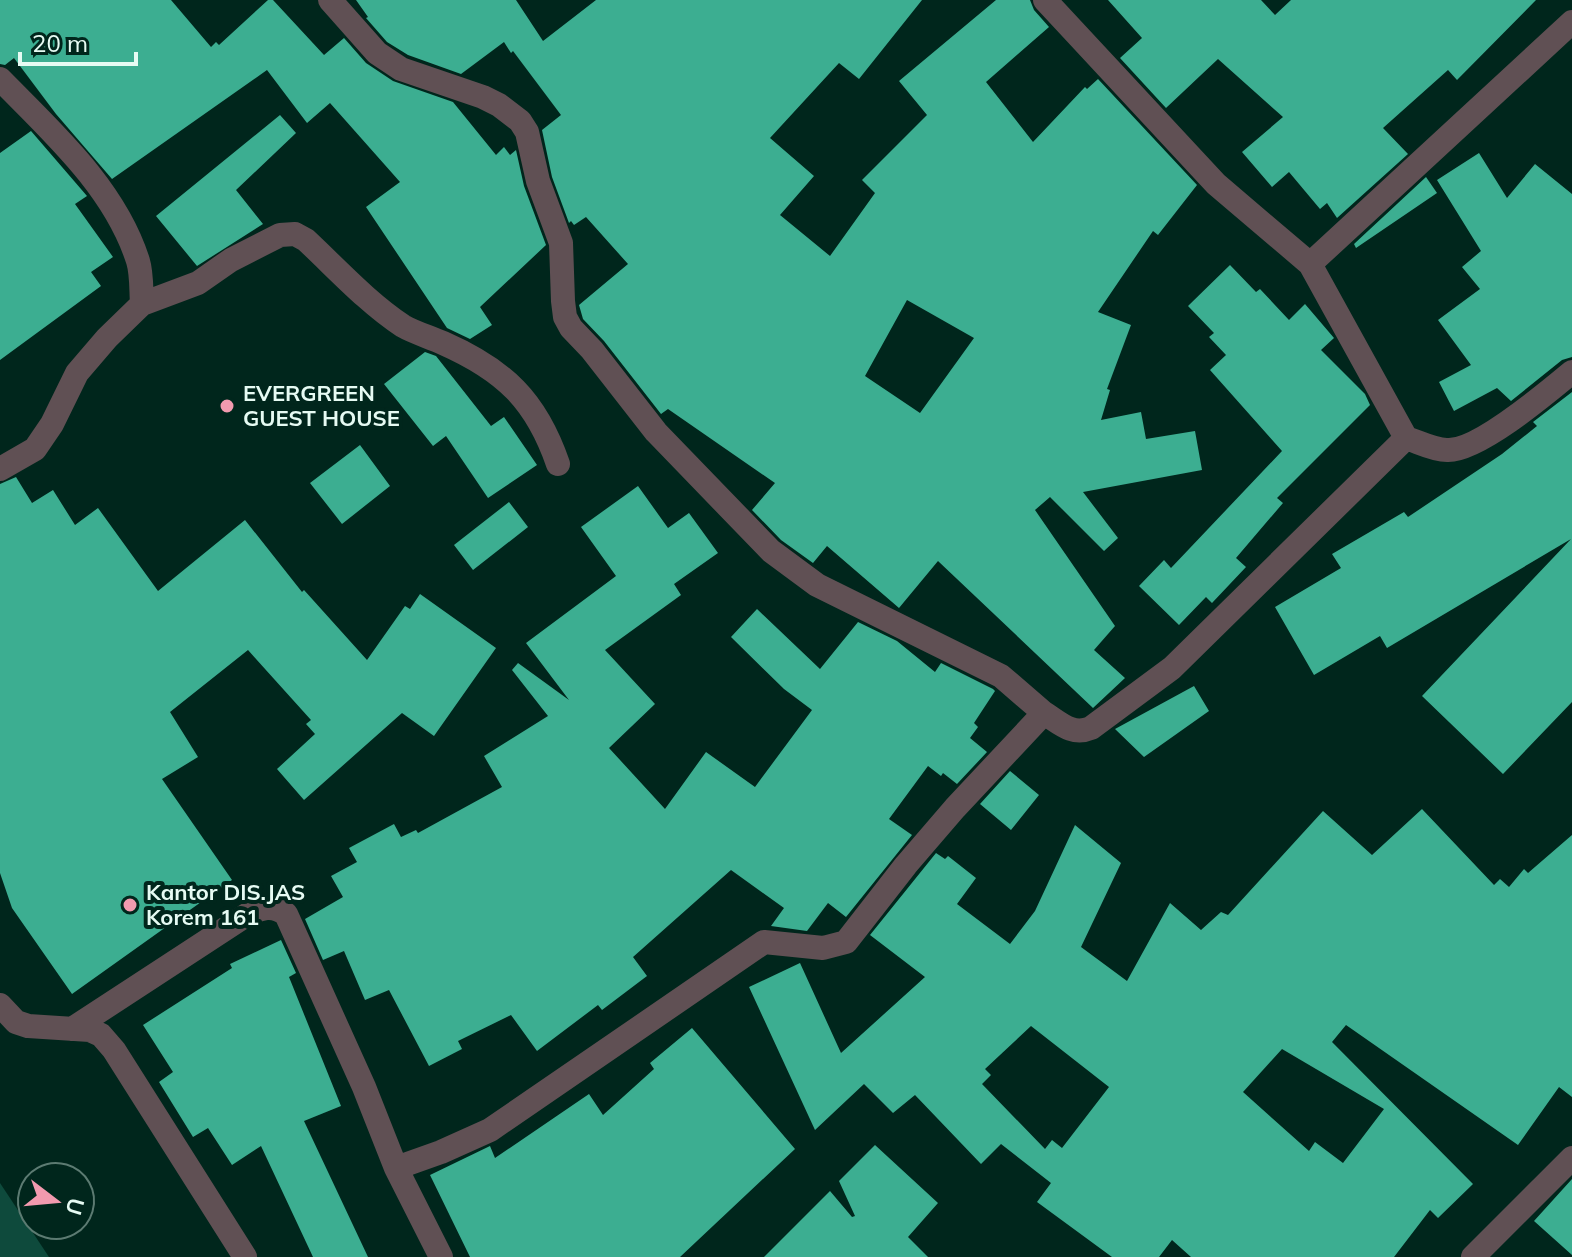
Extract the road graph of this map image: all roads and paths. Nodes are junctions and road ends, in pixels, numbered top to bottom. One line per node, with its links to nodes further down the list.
1 (330, 0): 11 (street)
2 (1045, 0): 5 (street)
3 (1572, 22): 5 (street)
4 (0, 79): 6 (street)
5 (1310, 264): 8 (street)
6 (142, 304): 9 (street); 10 (street)
7 (1572, 372): 8 (street)
8 (1406, 438): 11 (street)
9 (558, 464)
10 (0, 469)
11 (1044, 713): 15 (street)
12 (0, 1005): 13 (street)
13 (72, 1029): 15 (street); 16 (street)
14 (1572, 1158): 18 (street)
15 (396, 1168): 17 (street)
16 (245, 1257)
17 (441, 1257)
18 (1473, 1257)

